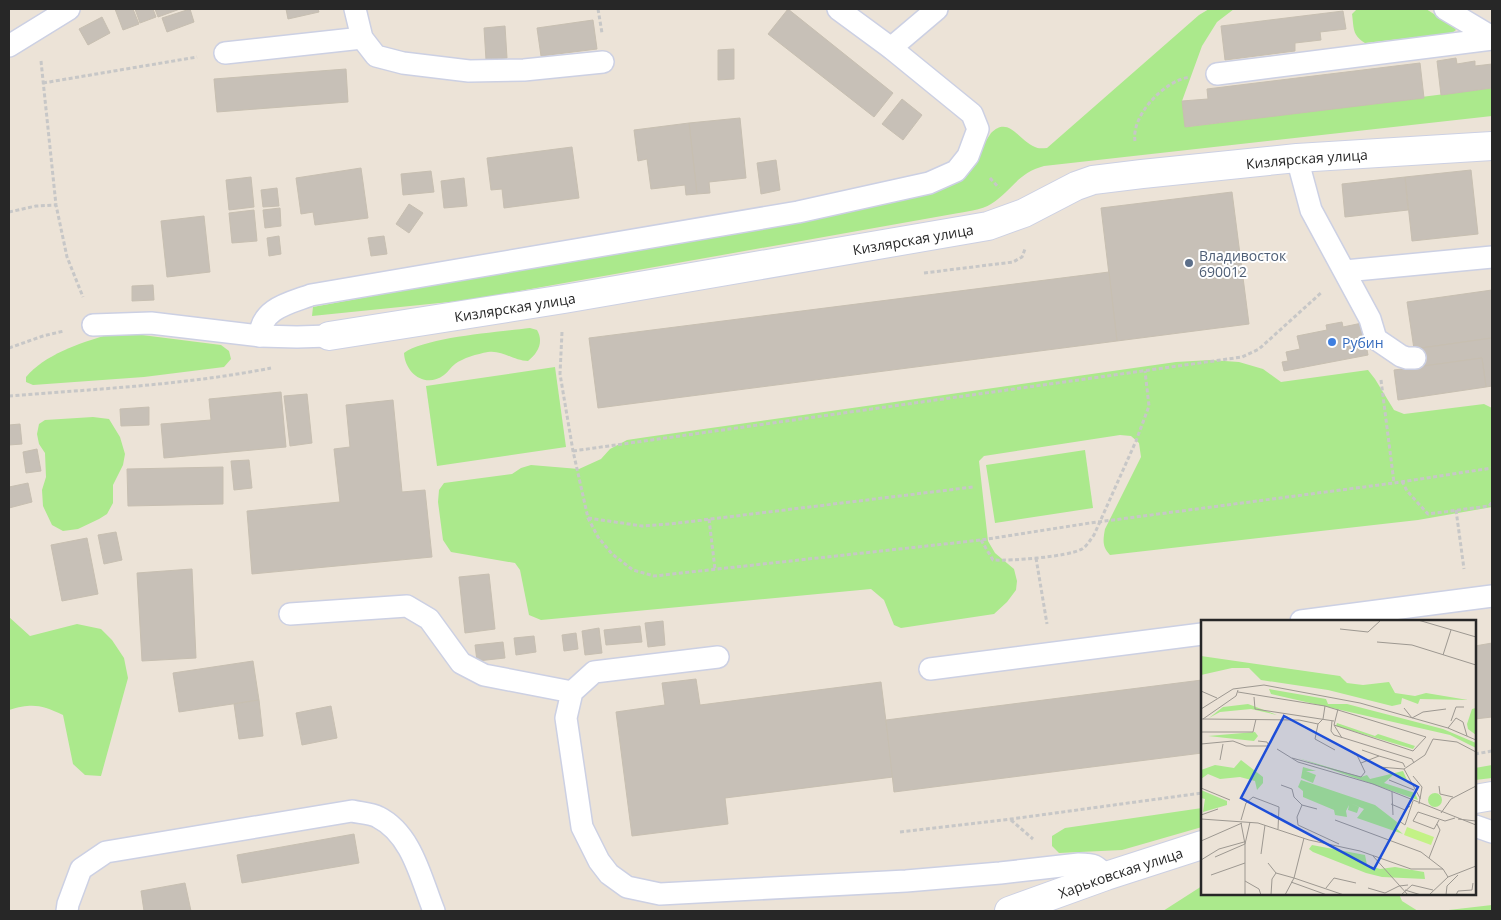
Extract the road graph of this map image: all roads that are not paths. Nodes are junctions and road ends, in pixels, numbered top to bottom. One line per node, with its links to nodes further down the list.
1 (69, 9): 8 (lane)
2 (355, 9): 6 (lane)
3 (838, 9): 9 (lane)
4 (937, 9): 9 (lane)
5 (1444, 9): 7 (lane)
6 (362, 38): 10 (lane); 11 (lane)
7 (1492, 38): 12 (lane)
8 (9, 46)
9 (891, 48): 18 (lane)
10 (225, 52)
11 (603, 62)
12 (1217, 74)
13 (1492, 146): 14 (street, Кизлярская улица)
14 (1297, 158): 16 (lane); 19 (street, Кизлярская улица)
15 (1492, 258): 16 (lane)
16 (1345, 271): 20 (lane)
17 (93, 325): 18 (lane)
18 (260, 336): 19 (lane)
19 (329, 336)
20 (1415, 358)
21 (1492, 596): 23 (lane)
22 (290, 614): 27 (lane)
23 (1309, 620)
24 (1201, 634): 26 (lane)
25 (718, 657): 27 (lane)
26 (930, 669)
27 (572, 692): 33 (lane)
28 (1492, 796): 29 (street)
29 (1476, 799)
30 (1476, 826): 31 (lane)
31 (1492, 832)
32 (1201, 845): 33 (street, Харьковская улица)
33 (1106, 876): 36 (street, Харьковская улица)
34 (67, 911): 35 (lane)
35 (434, 911)
36 (1009, 911)

